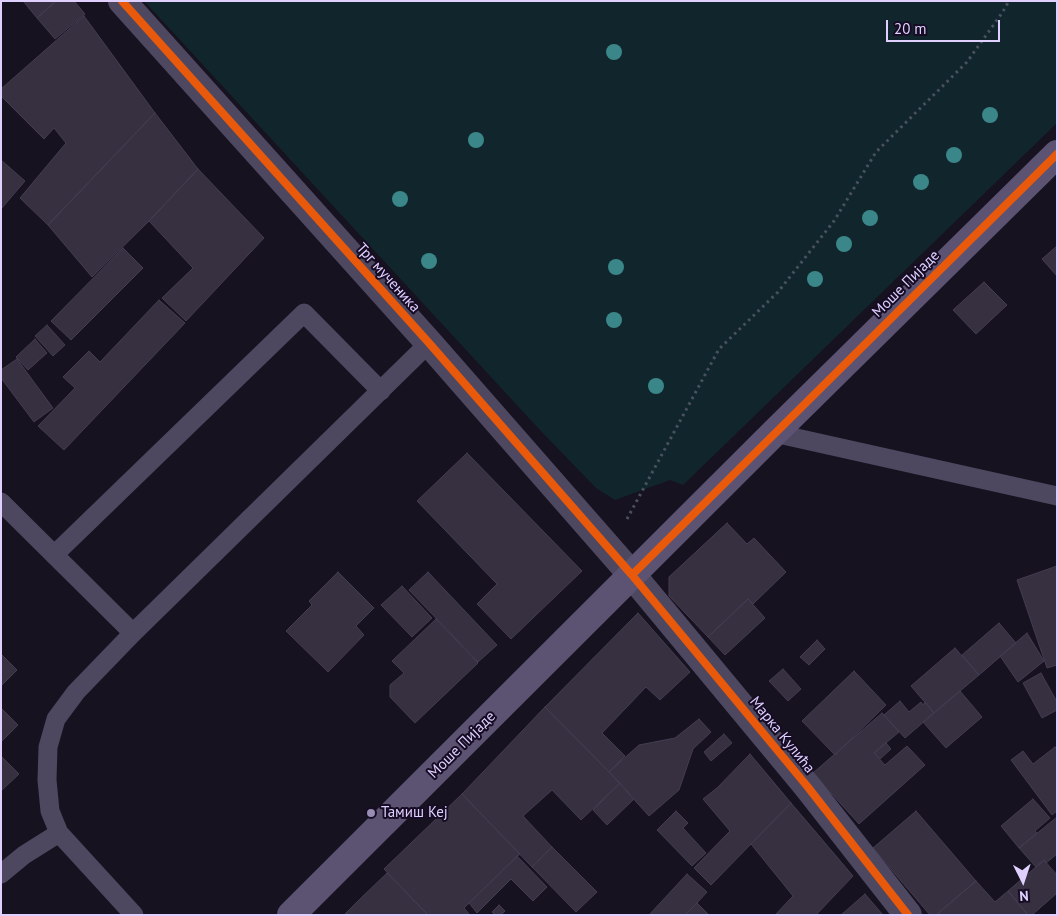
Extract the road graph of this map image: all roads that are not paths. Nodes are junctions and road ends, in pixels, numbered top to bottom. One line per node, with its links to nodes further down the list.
1 (122, 1): 3 (street, Трг мученика)
2 (1057, 154): 5 (main road, Моше Пијаде)
3 (429, 343): 4 (lane); 9 (street, Трг мученика)
4 (381, 391): 8 (lane); 10 (lane)
5 (774, 433): 6 (lane); 9 (main road, Моше Пијаде)
6 (1057, 496)
7 (1, 502): 8 (lane)
8 (54, 555): 10 (lane)
9 (632, 575): 14 (main road, Моше Пијаде); 15 (street, Марка Кулића)
10 (133, 633): 11 (lane)
11 (59, 833): 12 (lane); 13 (lane)
12 (1, 874)
13 (134, 915)
14 (291, 915)
15 (908, 915)

